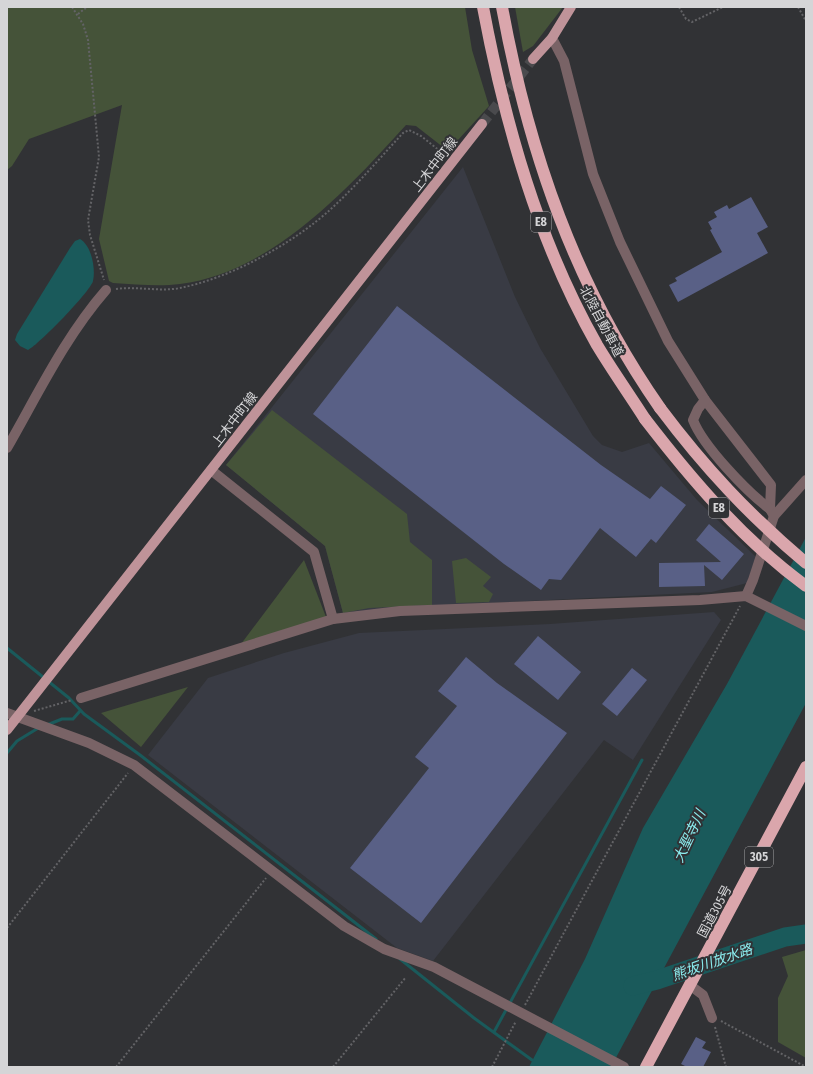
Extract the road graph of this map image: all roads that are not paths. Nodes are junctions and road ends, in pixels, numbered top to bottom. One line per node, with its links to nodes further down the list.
1 (483, 7): 14 (highway, 北陸自動車道 / E8, bridge)
2 (502, 7): 13 (highway, 北陸自動車道 / E8, bridge)
3 (571, 7): 4 (main road)
4 (552, 38): 5 (main road); 8 (street)
5 (534, 59)
6 (482, 124): 10 (main road, 上木中町線)
7 (106, 290): 9 (street)
8 (704, 400): 12 (street); 12 (street)
9 (7, 448)
10 (211, 470): 16 (street); 20 (main road, 上木中町線)
11 (806, 480): 12 (street)
12 (772, 512): 15 (street)
13 (806, 563)
14 (806, 586)
15 (746, 596): 16 (street); 17 (street)
16 (333, 619): 18 (street)
17 (806, 626)
18 (81, 698)
19 (7, 713): 20 (street)
20 (17, 717): 21 (main road, 上木中町線); 25 (street)
21 (7, 730)
22 (806, 767): 23 (highway, 国道305号 / 305)
23 (693, 982): 24 (street); 26 (highway, 国道305号 / 305)
24 (712, 1018)
25 (624, 1067)
26 (646, 1067)

